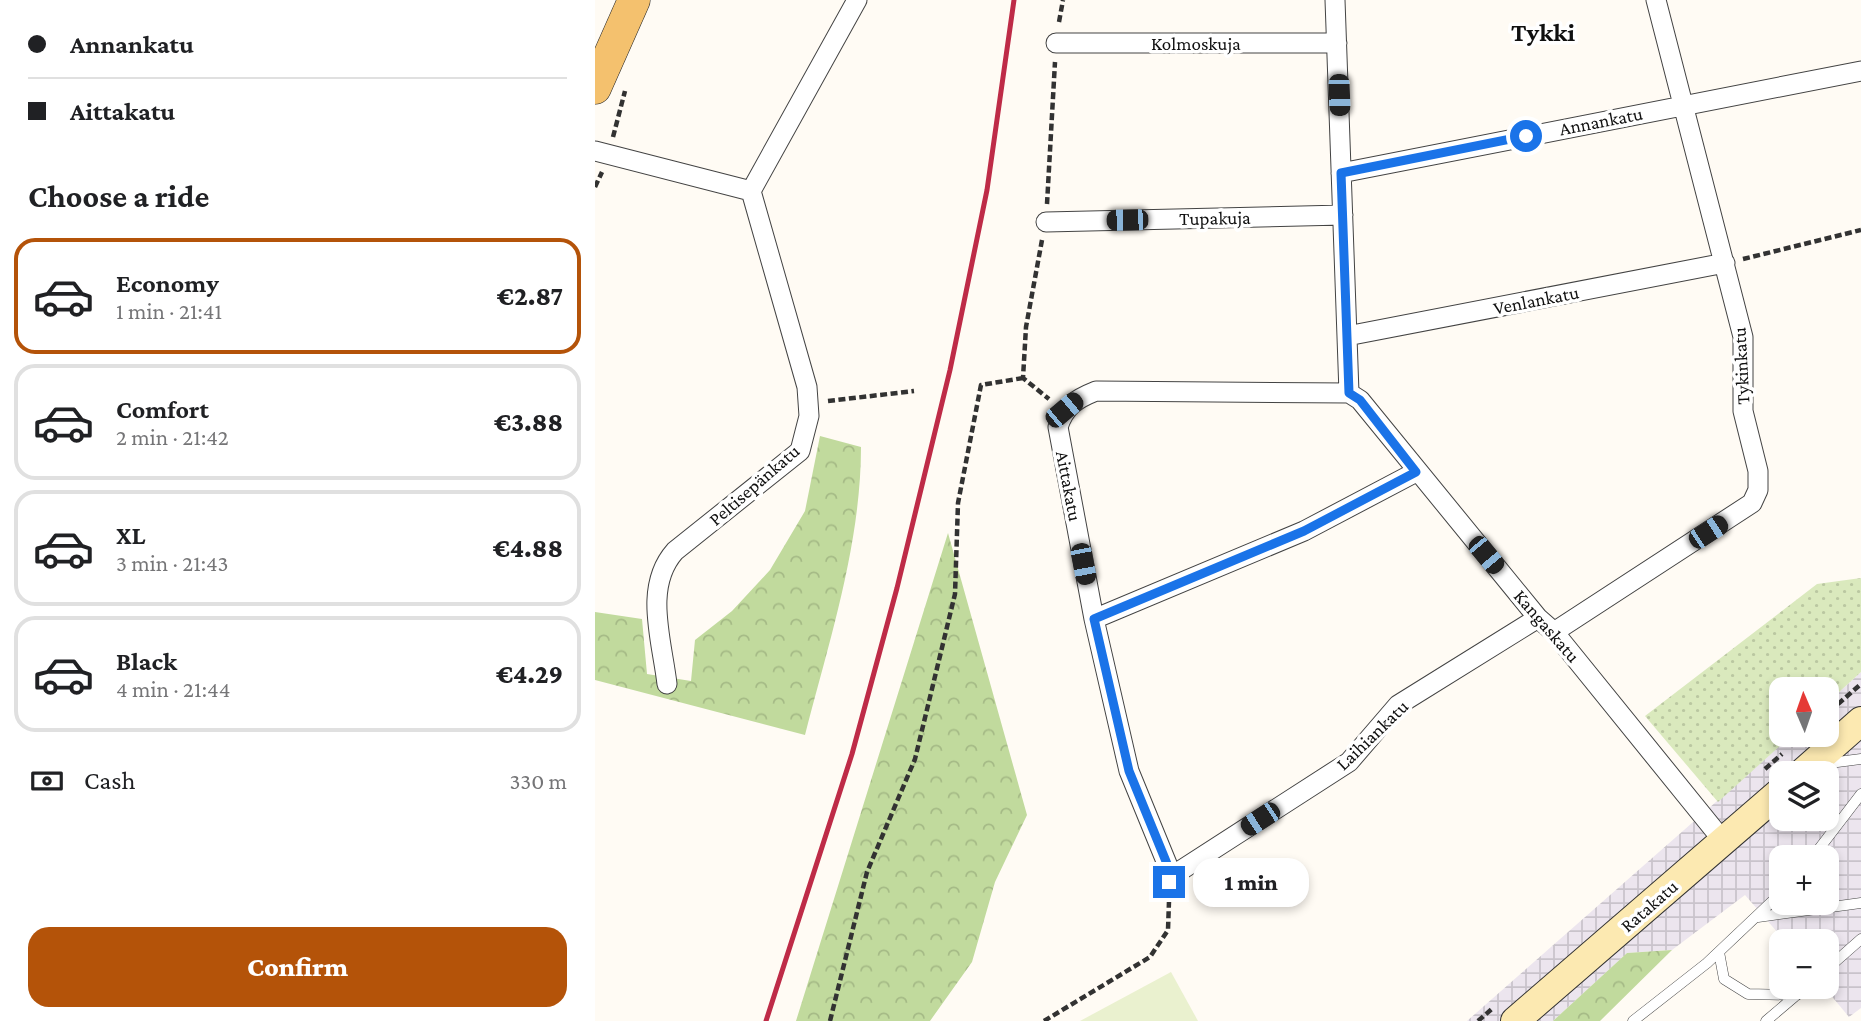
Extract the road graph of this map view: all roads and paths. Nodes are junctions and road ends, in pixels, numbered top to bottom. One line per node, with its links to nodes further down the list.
1 (634, 0): 10 (main road)
2 (857, 0): 15 (street)
3 (1063, 0): 6 (path)
4 (1335, 0): 7 (street)
5 (1656, 0): 11 (street, Tykinkatu)
6 (1056, 43): 7 (street, Kolmoskuja); 17 (path)
7 (1337, 43): 13 (street)
8 (1861, 71): 11 (street, Annankatu)
9 (629, 79): 12 (path)
10 (595, 88)
11 (1684, 104): 13 (street, Annankatu); 19 (street, Tykinkatu)
12 (602, 153): 14 (path); 15 (street)
13 (1341, 173): 16 (street)
14 (595, 187)
15 (751, 191): 28 (street, Peltisepänkatu)
16 (1343, 215): 17 (street, Tupakuja); 20 (street)
17 (1046, 222): 21 (path)
18 (1861, 230): 19 (path)
19 (1725, 263): 20 (street, Venlankatu); 27 (street, Tykinkatu)
20 (1347, 336): 22 (street)
21 (1023, 378): 23 (path); 48 (path)
22 (1349, 393): 23 (street); 24 (street, Kangaskatu)
23 (1064, 410): 26 (street, Aittakatu)
24 (1416, 472): 25 (street, Kangaskatu); 26 (street)
25 (1538, 618): 27 (street, Kangaskatu); 39 (street, Laihiankatu)
26 (1094, 619): 39 (street, Aittakatu)
27 (1554, 632): 37 (street, Kangaskatu)
28 (667, 684)
29 (1861, 684): 30 (path)
30 (1839, 703)
31 (1861, 721): 33 (main road)
32 (1861, 759): 34 (lane)
33 (1815, 761)
34 (1839, 763)
35 (1861, 794): 38 (lane)
36 (1769, 802): 37 (main road, Ratakatu)
37 (1724, 842): 50 (main road, Ratakatu)
38 (1822, 845)
39 (1171, 879): 49 (path)
40 (1861, 903): 42 (lane)
41 (1769, 905): 42 (lane)
42 (1756, 918): 44 (lane)
43 (1861, 939): 45 (lane)
44 (1719, 952): 46 (lane); 51 (lane)
45 (1839, 958)
46 (1769, 994)
47 (1792, 999): 52 (lane)
48 (830, 1021)
49 (1044, 1021)
50 (1515, 1021)
51 (1633, 1021)
52 (1766, 1021)

